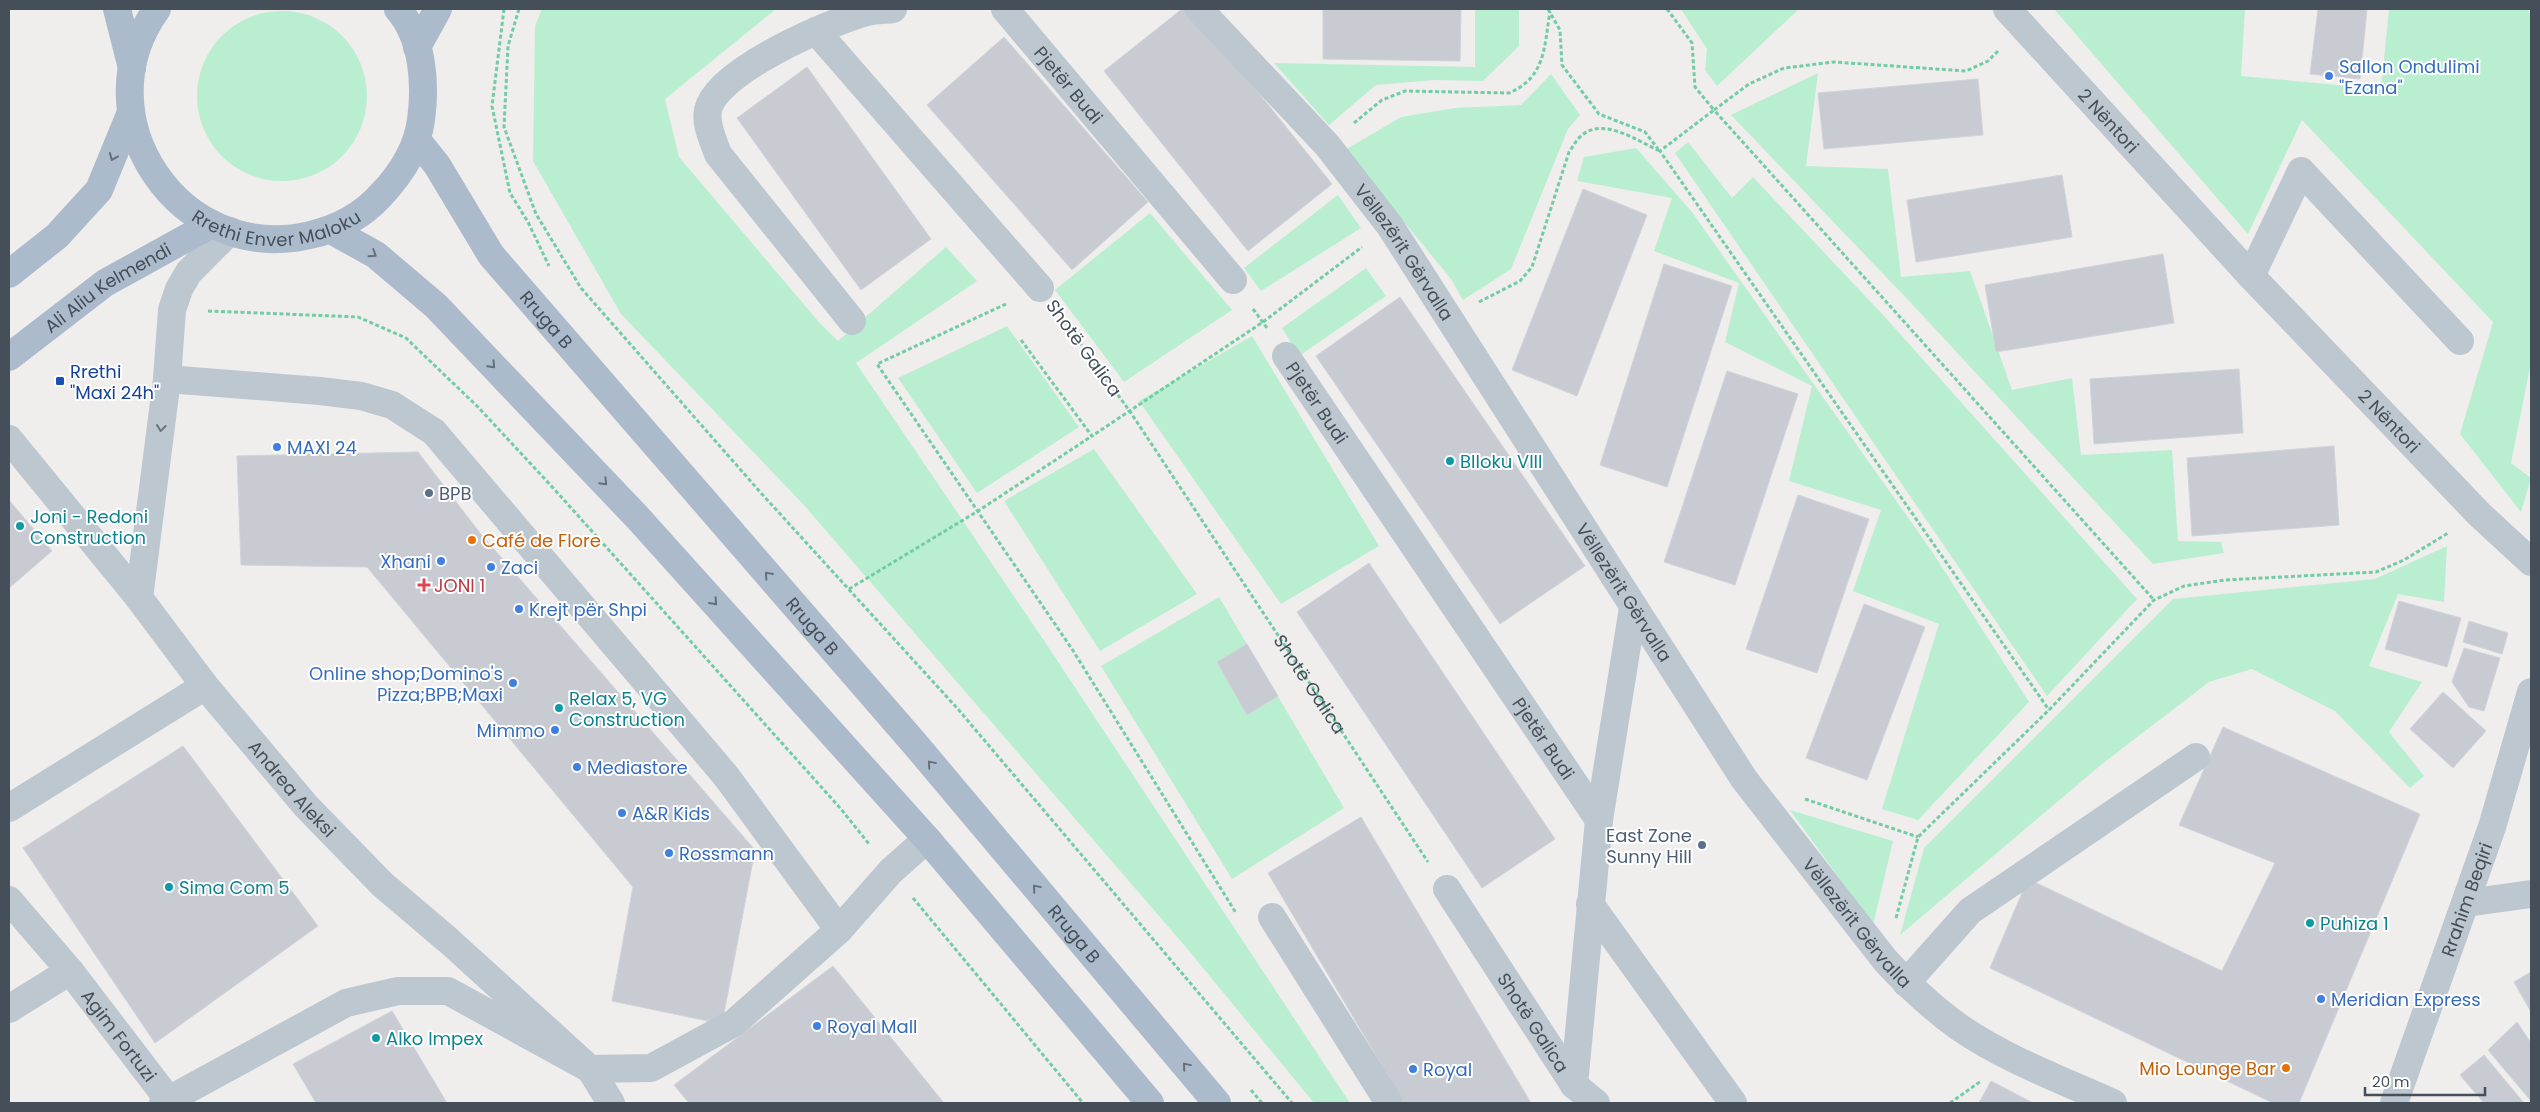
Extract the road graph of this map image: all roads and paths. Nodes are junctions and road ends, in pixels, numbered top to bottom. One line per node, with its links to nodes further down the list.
1 (117, 9): 14 (main road)
2 (158, 9): 14 (main road, Rrethi Enver Maloku)
3 (398, 9): 12 (main road, Rrethi Enver Maloku)
4 (504, 9): 23 (path, Rruga B)
5 (519, 9): 43 (path)
6 (893, 9): 13 (street)
7 (1005, 9): 26 (street, Pjetër Budi)
8 (1199, 9): 18 (street, Vëllezërit Gërvalla)
9 (1667, 9): 15 (path)
10 (1549, 10): 18 (path); 19 (path)
11 (2014, 17): 15 (path); 25 (street, 2 Nëntori)
12 (430, 23): 17 (main road, Rrethi Enver Maloku)
13 (816, 31): 27 (street); 30 (street)
14 (132, 68): 16 (main road, Rrethi Enver Maloku)
15 (1714, 110): 19 (path); 45 (path)
16 (131, 112): 21 (main road, Rrethi Enver Maloku); 24 (main road, one-way to 24)
17 (417, 140): 22 (main road, Rrethi Enver Maloku); 75 (main road, Rruga B, one-way to 17)
18 (1327, 145): 20 (street, Vëllezërit Gërvalla)
19 (1660, 151): 29 (path); 49 (path)
20 (1390, 226): 29 (street, Vëllezërit Gërvalla); 31 (path)
21 (221, 228): 22 (main road, Rrethi Enver Maloku); 28 (street); 35 (main road, Ali Aliu Kelmendi)
22 (331, 230): 55 (main road, one-way to 55)
23 (552, 273)
24 (9, 274)
25 (2251, 276): 33 (street); 41 (street, 2 Nëntori)
26 (1233, 280): 31 (path, Pjetër Budi)
27 (1040, 288): 37 (path, Shotë Galica); 40 (path)
28 (172, 310): 36 (street); 56 (path)
29 (1447, 317): 46 (street, Vëllezërit Gërvalla)
30 (852, 321)
31 (1263, 322): 34 (path, Pjetër Budi); 37 (path)
32 (1021, 340): 38 (path)
33 (2460, 341)
34 (1286, 356): 53 (street, Pjetër Budi)
35 (9, 357)
36 (167, 379): 44 (street, one-way to 44); 64 (street)
37 (1129, 410): 38 (path); 57 (path, Shotë Galica)
38 (1092, 436): 40 (path)
39 (9, 439): 44 (street, Andrea Aleksi)
40 (978, 511): 43 (path); 63 (path)
41 (2479, 514): 42 (street, 2 Nëntori); 45 (path)
42 (2531, 562)
43 (849, 589): 76 (path)
44 (139, 598): 47 (street, Andrea Aleksi)
45 (2154, 600): 49 (path)
46 (1633, 608): 53 (street, Shotë Galica); 65 (street, Vëllezërit Gërvalla)
47 (205, 686): 52 (street); 69 (street, Andrea Aleksi)
48 (2531, 692): 60 (street, Rrahim Beqiri)
49 (2048, 710): 54 (path)
50 (2196, 757): 67 (street)
51 (1799, 797): 54 (path)
52 (9, 808)
53 (1599, 820): 61 (street, Shotë Galica)
54 (1918, 837): 65 (path)
55 (927, 839): 56 (street); 74 (main road)
56 (891, 872): 64 (street); 73 (path)
57 (1447, 889): 70 (street, Shotë Galica)
58 (2531, 894): 60 (street)
59 (9, 900): 66 (street, Agim Fortuzi)
60 (2466, 903): 81 (street, Rrahim Beqiri)
61 (1590, 904): 70 (street, Shotë Galica); 79 (street)
62 (1272, 917): 77 (street)
63 (1239, 918)
64 (839, 930): 69 (street)
65 (1885, 960): 67 (street, Vëllezërit Gërvalla)
66 (70, 971): 68 (street, Agim Fortuzi); 71 (street, Agim Fortuzi)
67 (1906, 983): 80 (street, Vëllezërit Gërvalla)
68 (9, 1008)
69 (590, 1069): 71 (street); 72 (street, Andrea Aleksi)
70 (1572, 1094): 78 (street)
71 (168, 1102)
72 (611, 1103)
73 (1083, 1103)
74 (1150, 1103)
75 (1217, 1103)
76 (1292, 1103)
77 (1389, 1103)
78 (1596, 1103)
79 (1733, 1103)
80 (2113, 1103)
81 (2394, 1103)

